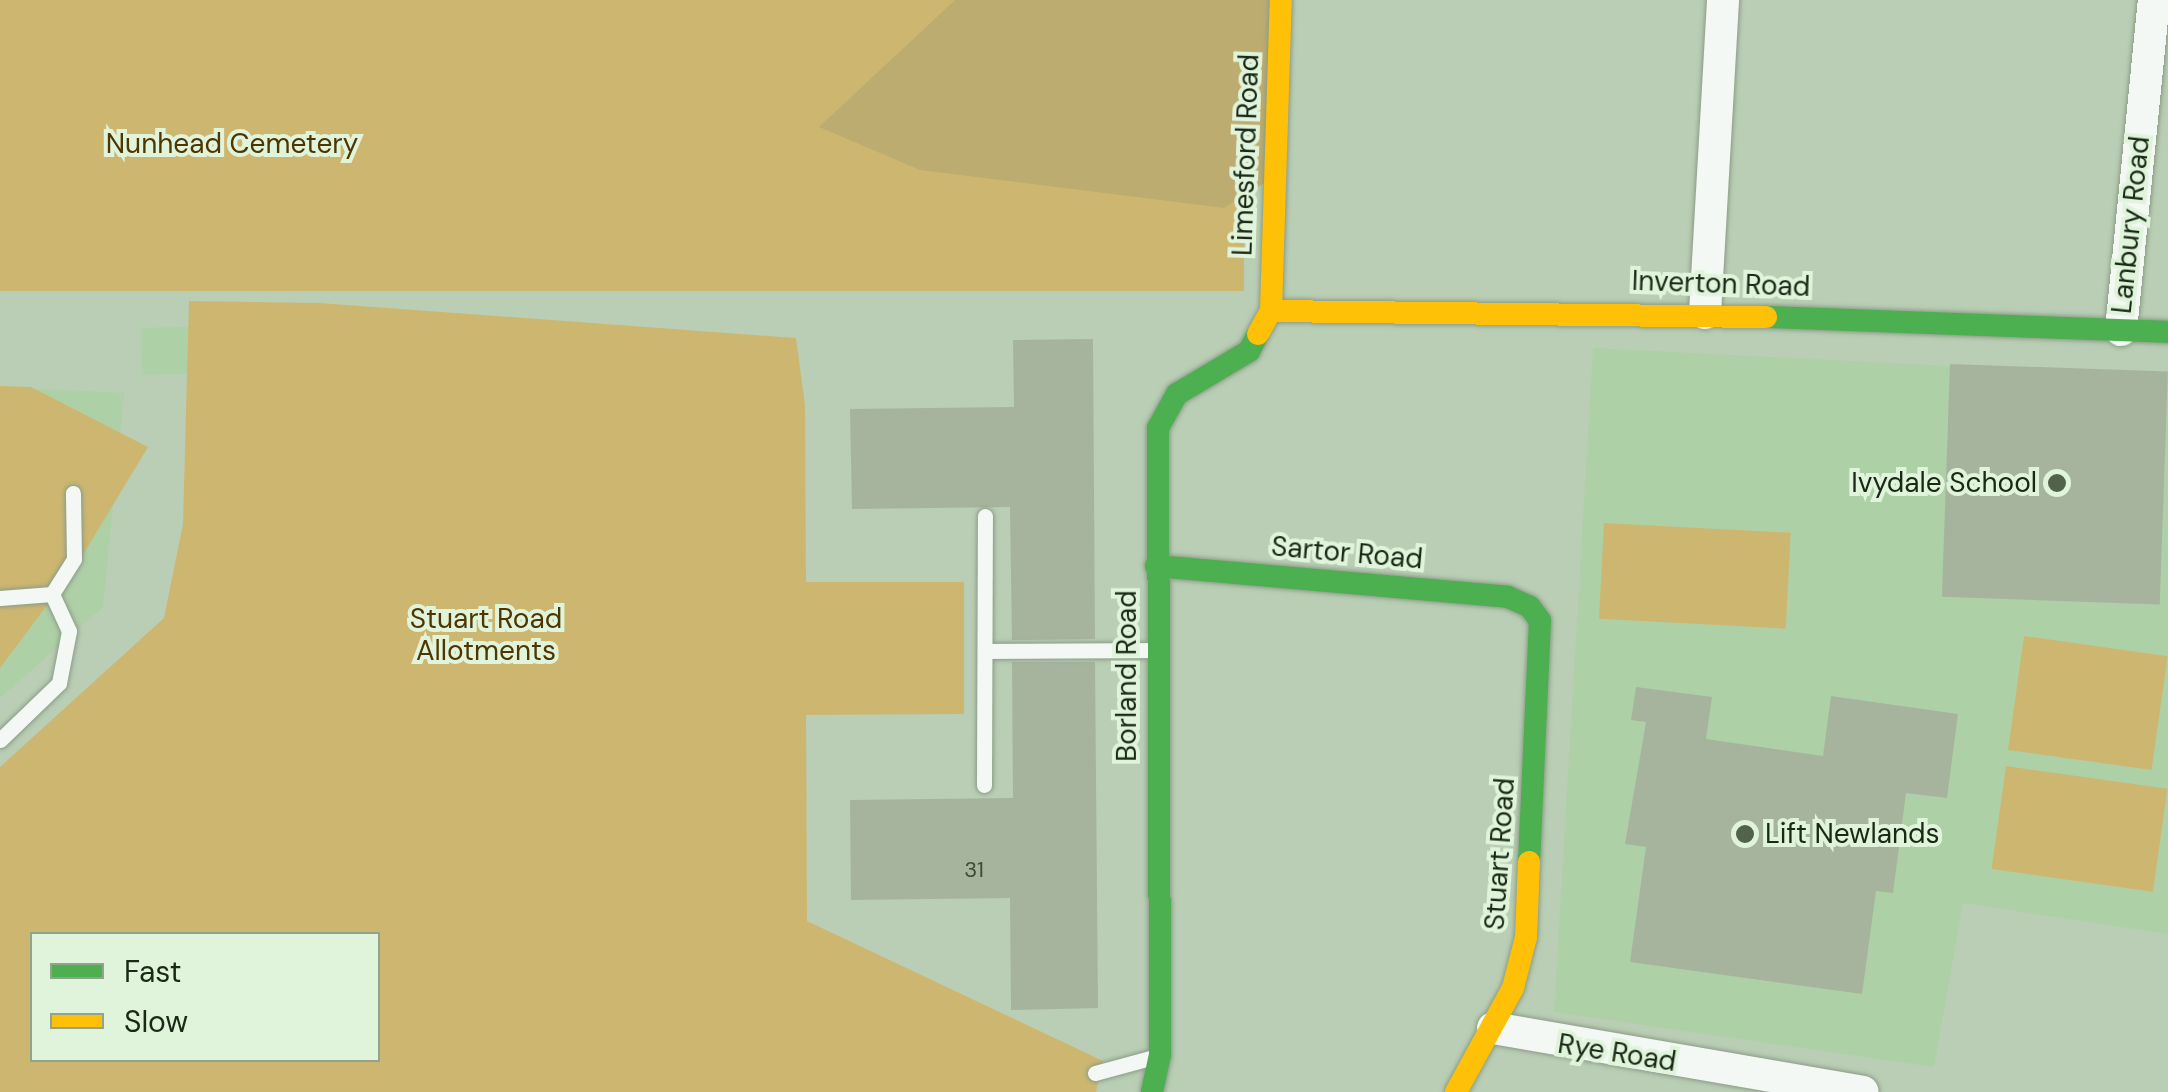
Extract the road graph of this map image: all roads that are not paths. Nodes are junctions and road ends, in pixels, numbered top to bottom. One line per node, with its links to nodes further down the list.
1 (1281, 0): 4 (street, Limesford Road)
2 (1723, 0): 5 (street)
3 (2154, 0): 6 (street, Lanbury Road)
4 (1271, 311): 5 (street, Inverton Road); 10 (street, Borland Road)
5 (1704, 313): 6 (street, Inverton Road)
6 (2121, 330): 7 (street, Inverton Road)
7 (2168, 332)
8 (73, 492): 11 (lane)
9 (985, 516): 14 (lane)
10 (1156, 566): 13 (street, Sartor Road); 15 (street, Borland Road)
11 (52, 594): 12 (lane); 16 (lane)
12 (0, 598)
13 (1530, 607): 18 (street, Stuart Road)
14 (985, 650): 15 (lane); 17 (lane)
15 (1156, 650): 19 (street, Borland Road)
16 (0, 740)
17 (984, 785)
18 (1492, 1028): 22 (street, Stuart Road); 23 (street, Rye Road)
19 (1160, 1056): 20 (lane); 21 (street, Borland Road)
20 (1095, 1073)
21 (1152, 1092)
22 (1456, 1092)
23 (1862, 1092)

